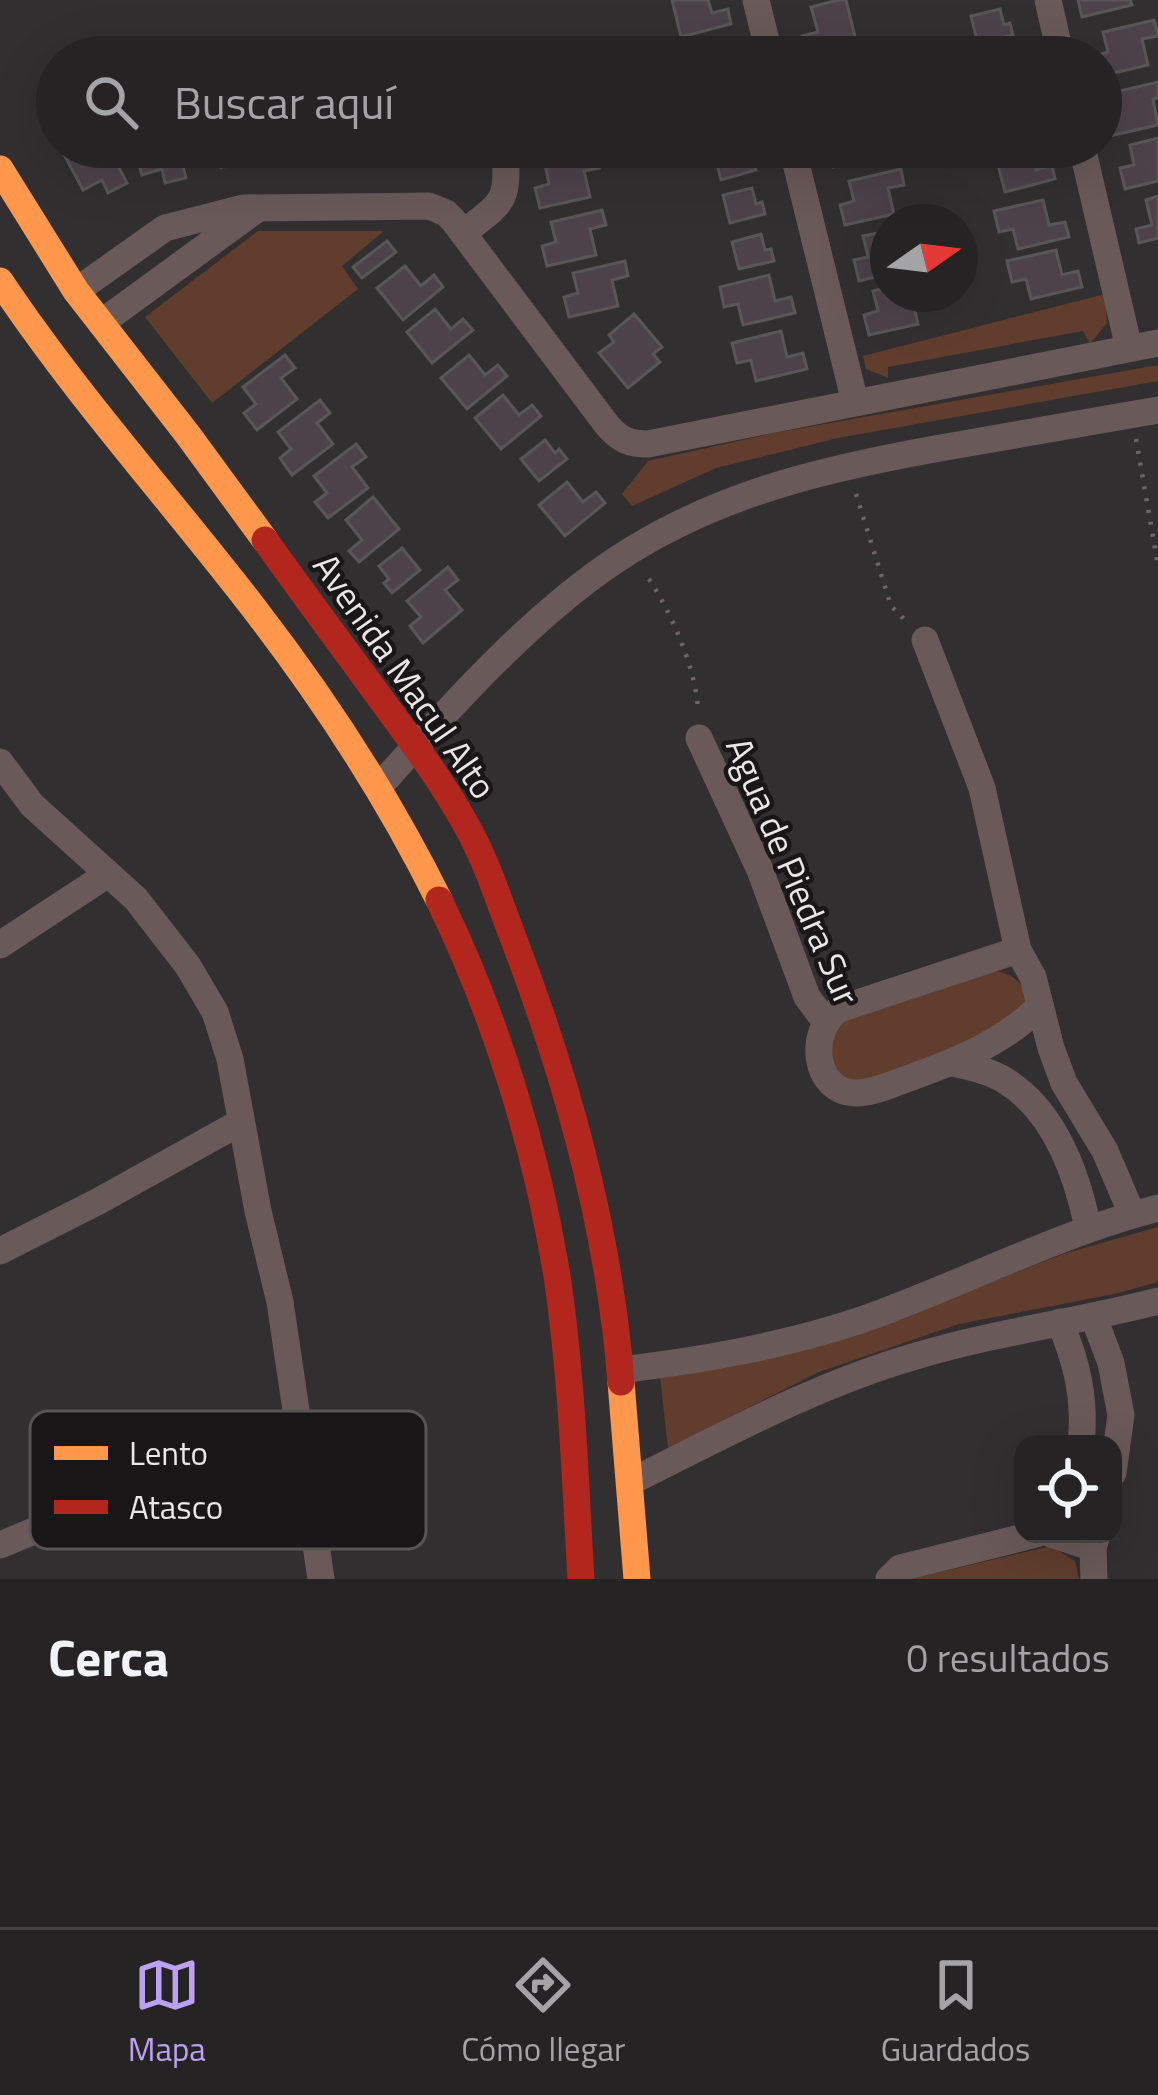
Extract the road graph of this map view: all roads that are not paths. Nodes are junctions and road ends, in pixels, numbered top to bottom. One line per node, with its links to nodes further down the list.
1 (756, 0): 3 (street)
2 (1048, 0): 4 (street)
3 (765, 36)
4 (1056, 36)
5 (507, 168): 10 (street)
6 (797, 168): 18 (street)
7 (1087, 168): 17 (street)
8 (0, 170): 14 (street, Avenida Macul Alto)
9 (257, 209): 10 (street); 11 (street); 12 (street)
10 (463, 233): 18 (street)
11 (153, 235): 12 (street); 14 (street)
12 (175, 269): 15 (street)
13 (0, 281): 24 (street)
14 (76, 291): 15 (street, Avenida Macul Alto)
15 (101, 323): 22 (street, Avenida Macul Alto)
16 (1158, 343): 17 (street)
17 (1129, 347): 18 (street)
18 (855, 402)
19 (1158, 410): 22 (street)
20 (925, 640): 27 (street)
21 (699, 738): 29 (street, Agua de Piedra Sur)
22 (415, 746): 24 (street); 32 (street, Avenida Macul Alto)
23 (0, 762): 25 (street)
24 (379, 788): 33 (street)
25 (108, 874): 26 (street); 31 (street)
26 (0, 945)
27 (1018, 950): 28 (street); 29 (street)
28 (1040, 1006): 30 (street); 34 (street)
29 (825, 1021): 30 (street, Agua de Piedra Sur)
30 (952, 1063): 35 (street)
31 (242, 1122): 36 (street); 41 (street)
32 (592, 1198): 33 (street); 40 (street, Avenida Macul Alto)
33 (542, 1201): 44 (street)
34 (1145, 1211): 35 (street)
35 (1088, 1228): 40 (street)
36 (0, 1251)
37 (1158, 1300): 38 (street)
38 (1094, 1318): 39 (street); 43 (street)
39 (1060, 1322): 42 (street); 45 (street)
40 (620, 1370): 45 (street, Avenida Macul Alto)
41 (296, 1411)
42 (1081, 1435)
43 (1118, 1435)
44 (575, 1476): 45 (street); 53 (street)
45 (630, 1482): 54 (street, Avenida Macul Alto)
46 (30, 1533): 49 (street)
47 (1014, 1540): 51 (street)
48 (1095, 1543): 55 (street)
49 (0, 1545)
50 (317, 1549): 52 (street)
51 (895, 1573)
52 (321, 1579)
53 (580, 1579)
54 (637, 1579)
55 (1094, 1579)

